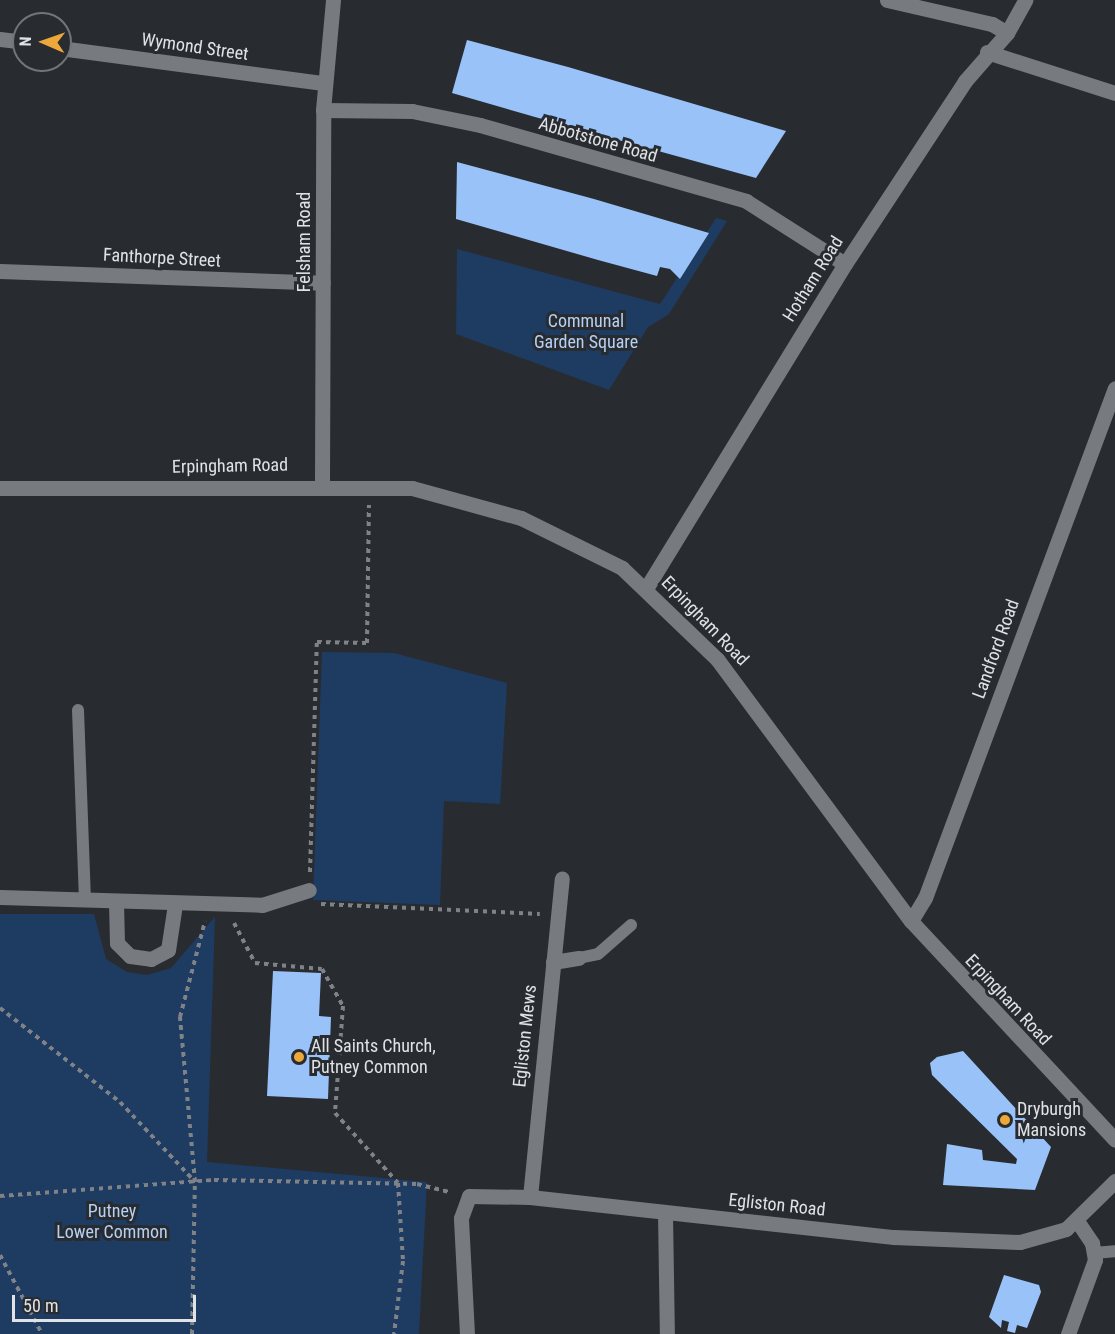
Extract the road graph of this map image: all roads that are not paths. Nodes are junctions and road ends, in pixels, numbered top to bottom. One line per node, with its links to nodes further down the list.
1 (333, 0): 7 (street, Felsham Road)
2 (887, 0): 4 (street)
3 (1025, 0): 4 (street, Hotham Road)
4 (1007, 33): 6 (street, Hotham Road)
5 (72, 50): 7 (street, Wymond Street)
6 (987, 52): 8 (street); 10 (street, Hotham Road)
7 (324, 83): 9 (street, Felsham Road)
8 (1115, 93)
9 (323, 110): 10 (street, Abbotstone Road); 12 (street, Felsham Road)
10 (844, 264): 16 (street, Hotham Road)
11 (0, 271): 12 (street, Fanthorpe Street)
12 (323, 283): 14 (street, Felsham Road)
13 (1115, 388): 24 (street, Landford Road)
14 (322, 484): 15 (street, Erpingham Road); 16 (street, Erpingham Road)
15 (0, 488)
16 (647, 587): 24 (street, Erpingham Road)
17 (78, 710): 21 (lane)
18 (562, 879): 27 (street, Egliston Mews)
19 (309, 890): 23 (street)
20 (0, 897): 21 (street)
21 (85, 900): 22 (street)
22 (116, 902): 23 (street); 23 (street)
23 (175, 904)
24 (911, 921): 28 (street, Erpingham Road)
25 (631, 925): 26 (lane)
26 (579, 958): 27 (street)
27 (553, 962): 30 (street, Egliston Mews)
28 (1115, 1140)
29 (1115, 1181): 32 (street, Egliston Road)
30 (530, 1197): 31 (street, Egliston Road); 35 (street, Egliston Road)
31 (665, 1213): 32 (street, Egliston Road); 36 (street)
32 (1077, 1221): 34 (street)
33 (1115, 1251): 34 (lane)
34 (1094, 1253): 37 (street)
35 (467, 1334)
36 (667, 1334)
37 (1068, 1334)

